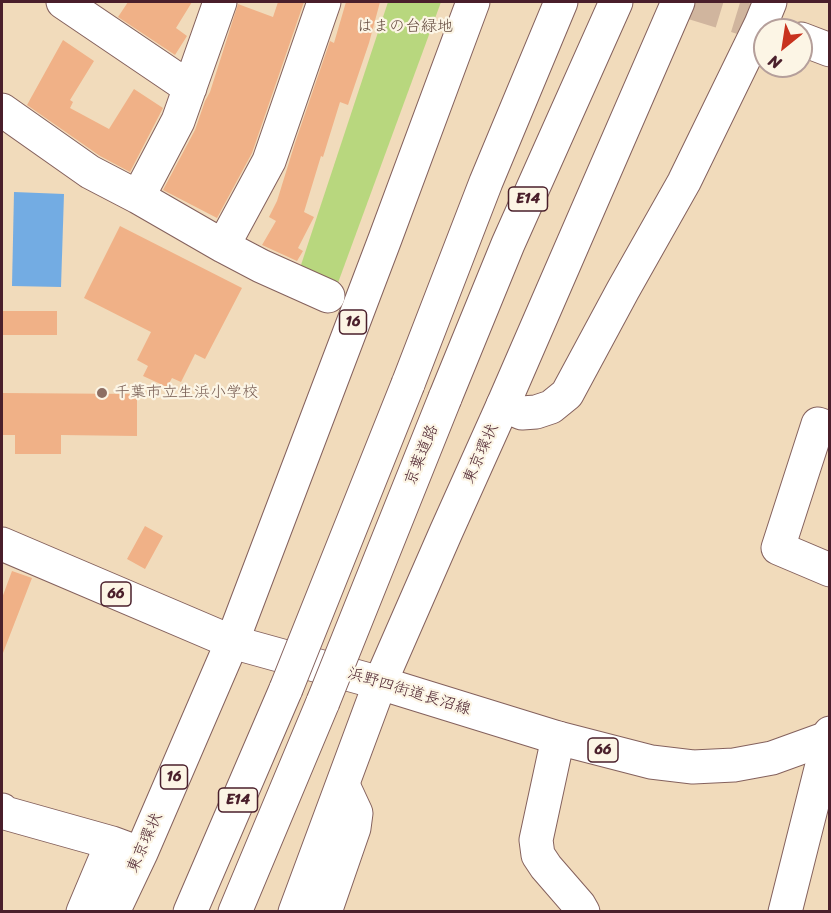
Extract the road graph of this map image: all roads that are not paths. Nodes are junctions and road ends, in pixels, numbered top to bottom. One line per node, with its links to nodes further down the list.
1 (63, 2): 11 (main road)
2 (220, 2): 11 (main road)
3 (324, 2): 14 (main road)
4 (473, 2): 20 (main road, 東京環状 / 16)
5 (561, 2): 24 (main road, E14, bridge)
6 (616, 2): 27 (main road, 京葉道路 / E14, bridge)
7 (678, 2): 16 (main road, 東京環状)
8 (813, 44): 10 (main road)
9 (753, 50): 16 (main road)
10 (830, 50)
11 (190, 88): 13 (main road)
12 (2, 110): 13 (main road)
13 (138, 196): 14 (main road)
14 (223, 246): 15 (main road)
15 (328, 296)
16 (503, 405): 21 (main road, 東京環状)
17 (830, 428): 19 (main road)
18 (2, 544): 20 (main road, 浜野四街道長沼線 / 66)
19 (830, 570)
20 (232, 642): 21 (main road, 浜野四街道長沼線 / 66); 28 (main road, 東京環状 / 16)
21 (380, 683): 23 (main road, 浜野四街道長沼線 / 66); 25 (main road, 東京環状)
22 (829, 736): 23 (main road, 浜野四街道長沼線 / 66); 38 (main road)
23 (558, 738): 37 (main road)
24 (261, 744): 31 (main road); 32 (main road, E14)
25 (343, 785): 35 (main road, 東京環状); 36 (main road)
26 (2, 810): 28 (main road)
27 (276, 814): 33 (main road, 京葉道路 / E14); 34 (main road)
28 (127, 848): 29 (main road); 30 (main road, 東京環状 / 16)
29 (83, 912)
30 (113, 912)
31 (166, 912)
32 (190, 912)
33 (235, 912)
34 (253, 912)
35 (295, 912)
36 (325, 912)
37 (583, 912)
38 (786, 912)

